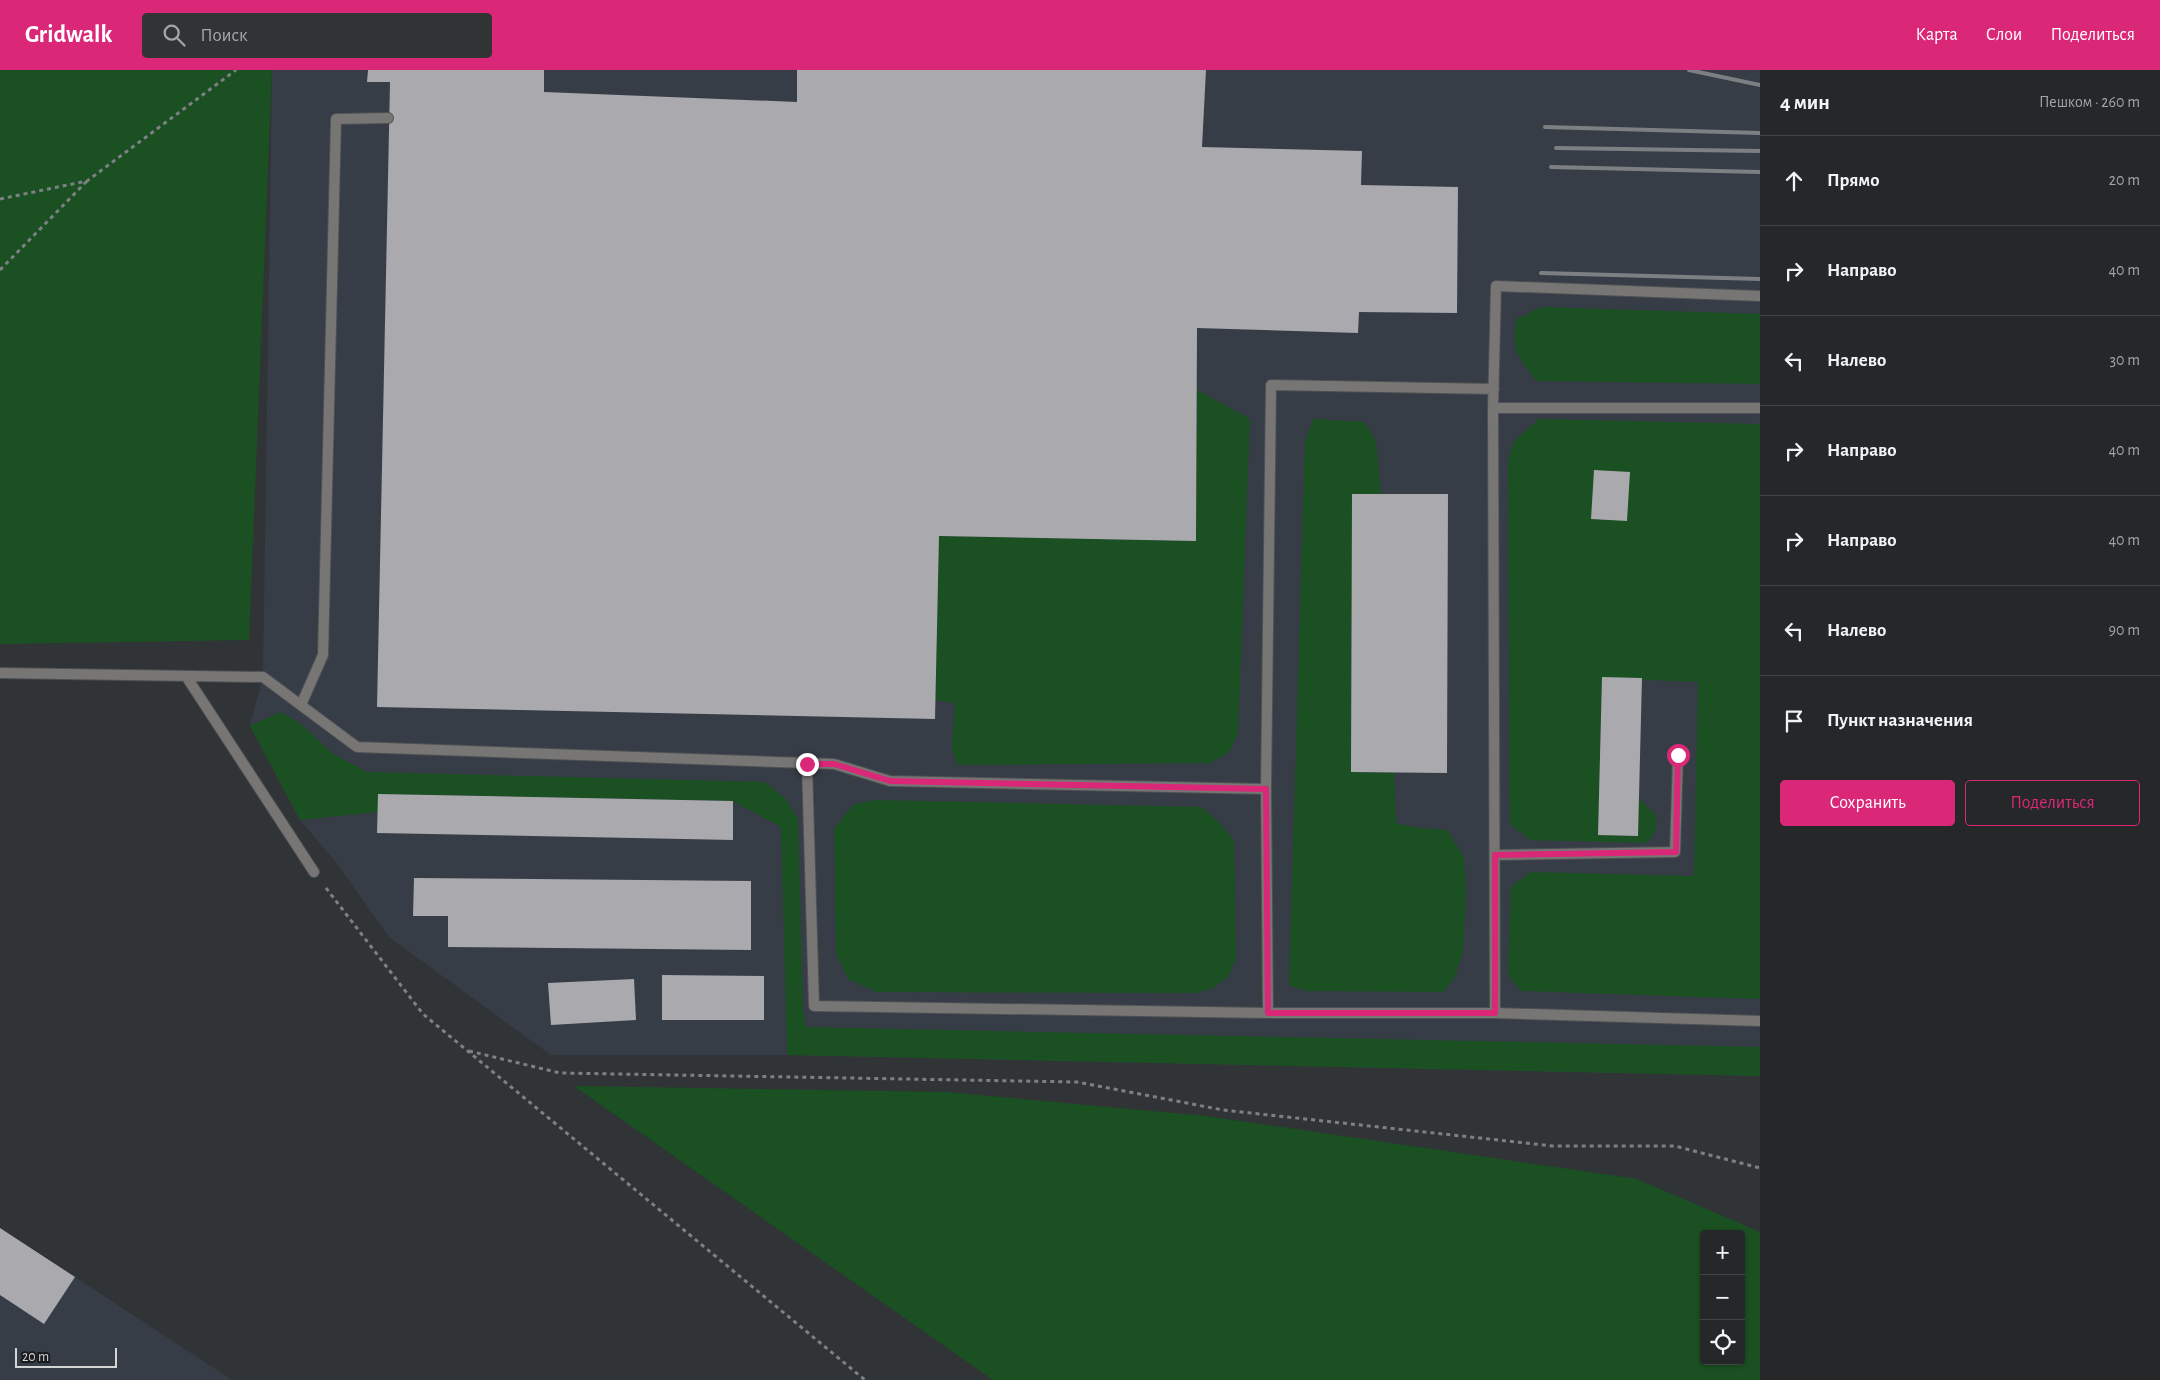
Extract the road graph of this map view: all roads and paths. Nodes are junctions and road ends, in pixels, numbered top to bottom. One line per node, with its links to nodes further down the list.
1 (236, 70): 3 (path)
2 (388, 118): 12 (lane)
3 (87, 181): 4 (path); 5 (path)
4 (0, 199)
5 (0, 270)
6 (1760, 296): 7 (lane)
7 (1494, 389): 8 (lane); 15 (lane)
8 (1493, 408): 9 (lane); 16 (lane)
9 (1760, 408)
10 (0, 673): 11 (lane)
11 (186, 676): 12 (lane); 17 (lane)
12 (301, 705): 14 (lane)
13 (1678, 755): 16 (lane)
14 (807, 764): 15 (lane); 18 (lane)
15 (1266, 789): 18 (lane)
16 (1495, 855): 19 (lane)
17 (314, 872): 21 (path)
18 (1268, 1013): 19 (lane)
19 (1495, 1013): 20 (lane)
20 (1760, 1021)
21 (469, 1051): 22 (path); 23 (path)
22 (1760, 1168)
23 (865, 1380)

